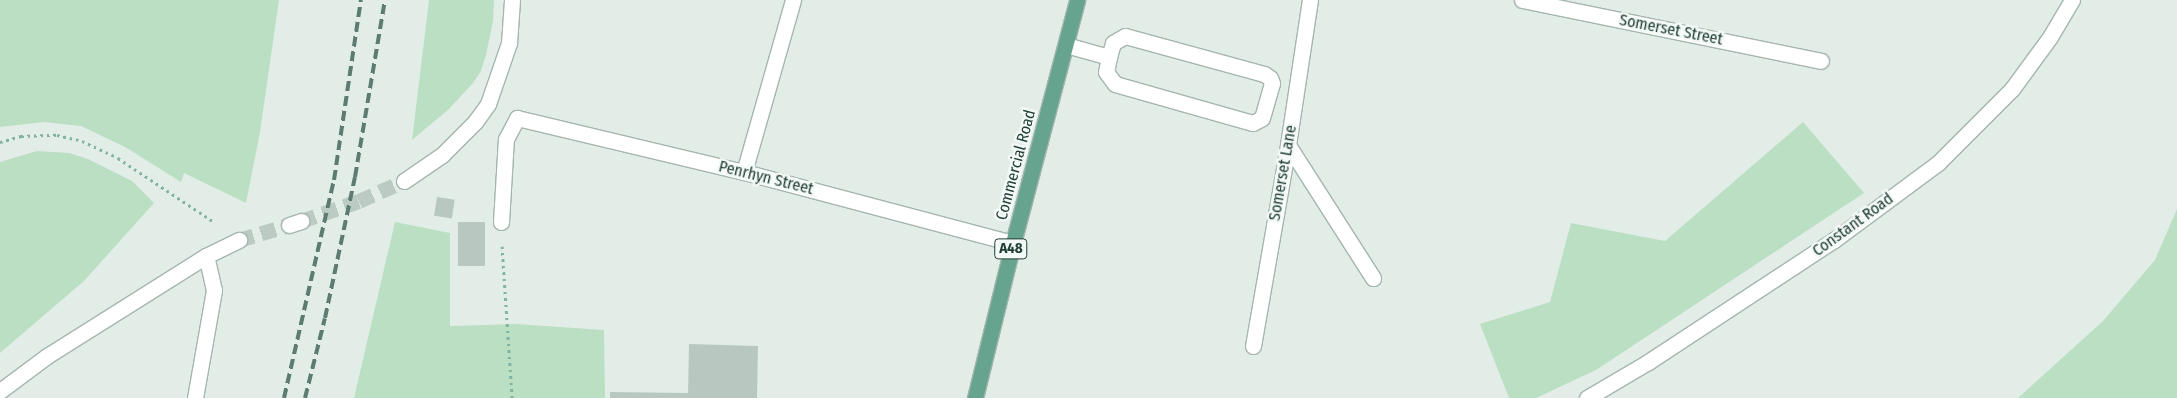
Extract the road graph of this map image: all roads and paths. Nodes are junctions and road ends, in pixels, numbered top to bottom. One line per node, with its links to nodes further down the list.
1 (512, 0): 13 (street)
2 (793, 0): 12 (street)
3 (1077, 0): 7 (main road, Commercial Road / A48)
4 (1310, 0): 11 (street, Somerset Lane)
5 (1522, 0): 9 (street, Somerset Street)
6 (2072, 0): 24 (street, Constant Road)
7 (1066, 45): 8 (street); 16 (main road, Commercial Road / A48)
8 (1109, 57): 8 (street)
9 (1821, 61)
10 (0, 142): 15 (path)
11 (1288, 145): 18 (street); 19 (street, Somerset Lane)
12 (744, 172): 14 (street, Penrhyn Street); 16 (street, Penrhyn Street)
13 (404, 181)
14 (501, 222): 22 (path)
15 (239, 240): 17 (street)
16 (1013, 243): 23 (main road, Commercial Road / A48)
17 (206, 256): 20 (street); 21 (street)
18 (1373, 278)
19 (1252, 346)
20 (0, 391)
21 (196, 398)
22 (512, 398)
23 (975, 398)
24 (1587, 398)

